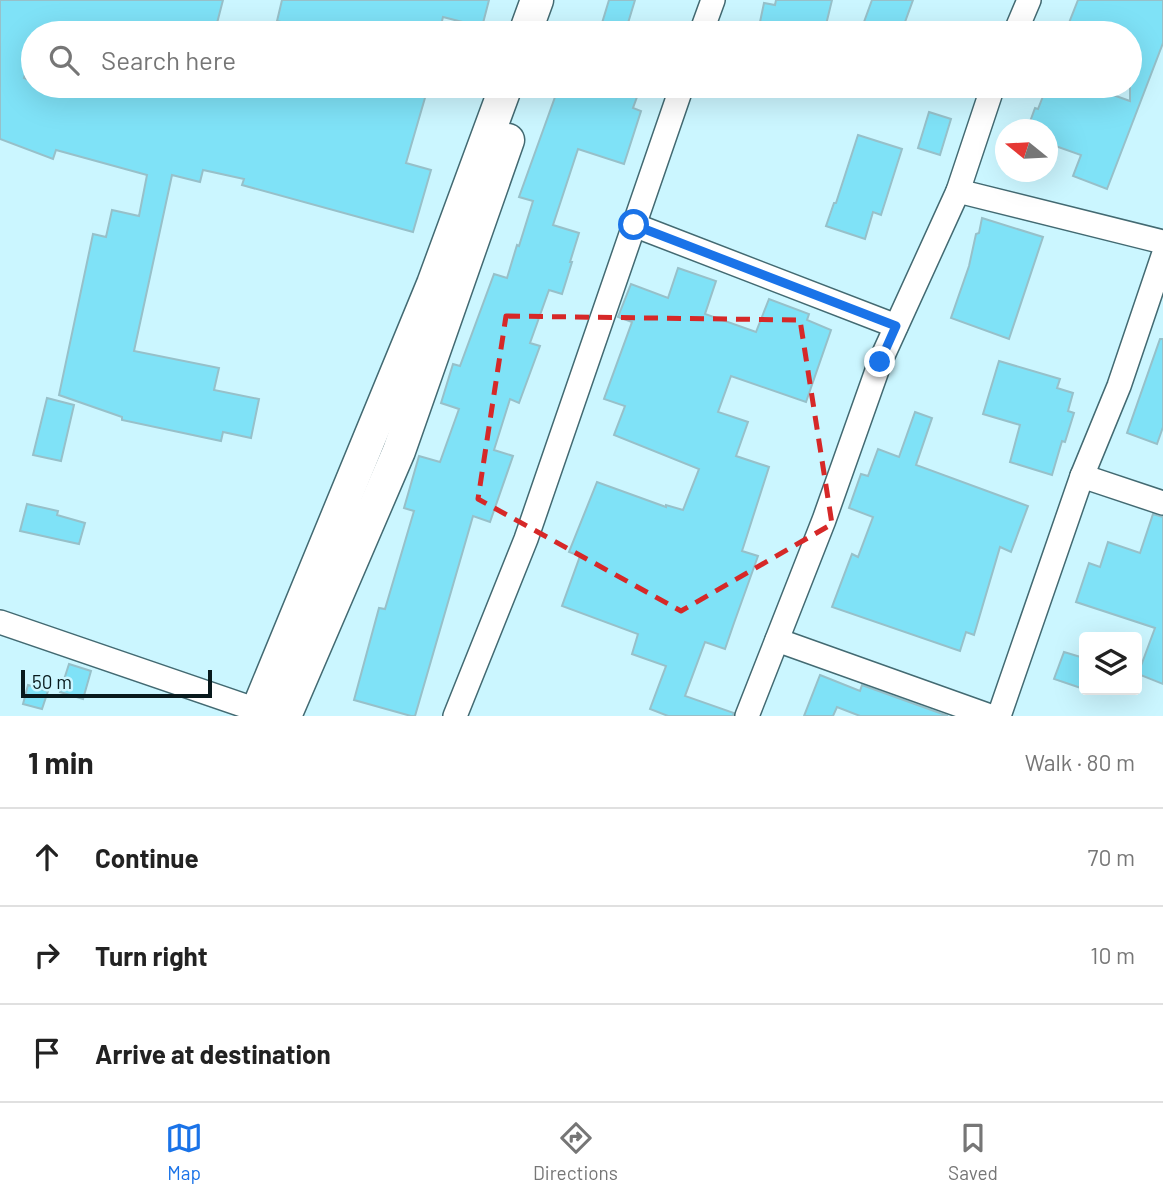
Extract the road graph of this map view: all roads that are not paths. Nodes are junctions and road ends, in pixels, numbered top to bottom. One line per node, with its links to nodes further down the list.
1 (537, 0): 5 (street)
2 (558, 0): 6 (street)
3 (713, 0): 7 (street)
4 (1029, 0): 8 (street)
5 (529, 21)
6 (550, 21)
7 (705, 21)
8 (1020, 21)
9 (502, 98): 22 (street)
10 (523, 98): 22 (street)
11 (678, 98): 14 (street)
12 (989, 98): 13 (street)
13 (958, 191): 15 (street); 17 (street)
14 (634, 225): 17 (street); 23 (street)
15 (1163, 242)
16 (1163, 256): 18 (street)
17 (896, 326): 21 (street)
18 (1082, 476): 19 (street); 26 (street)
19 (1163, 503)
20 (0, 622): 22 (street)
21 (777, 640): 24 (street); 25 (street)
22 (266, 714)
23 (455, 716)
24 (747, 716)
25 (990, 716)
26 (999, 716)

